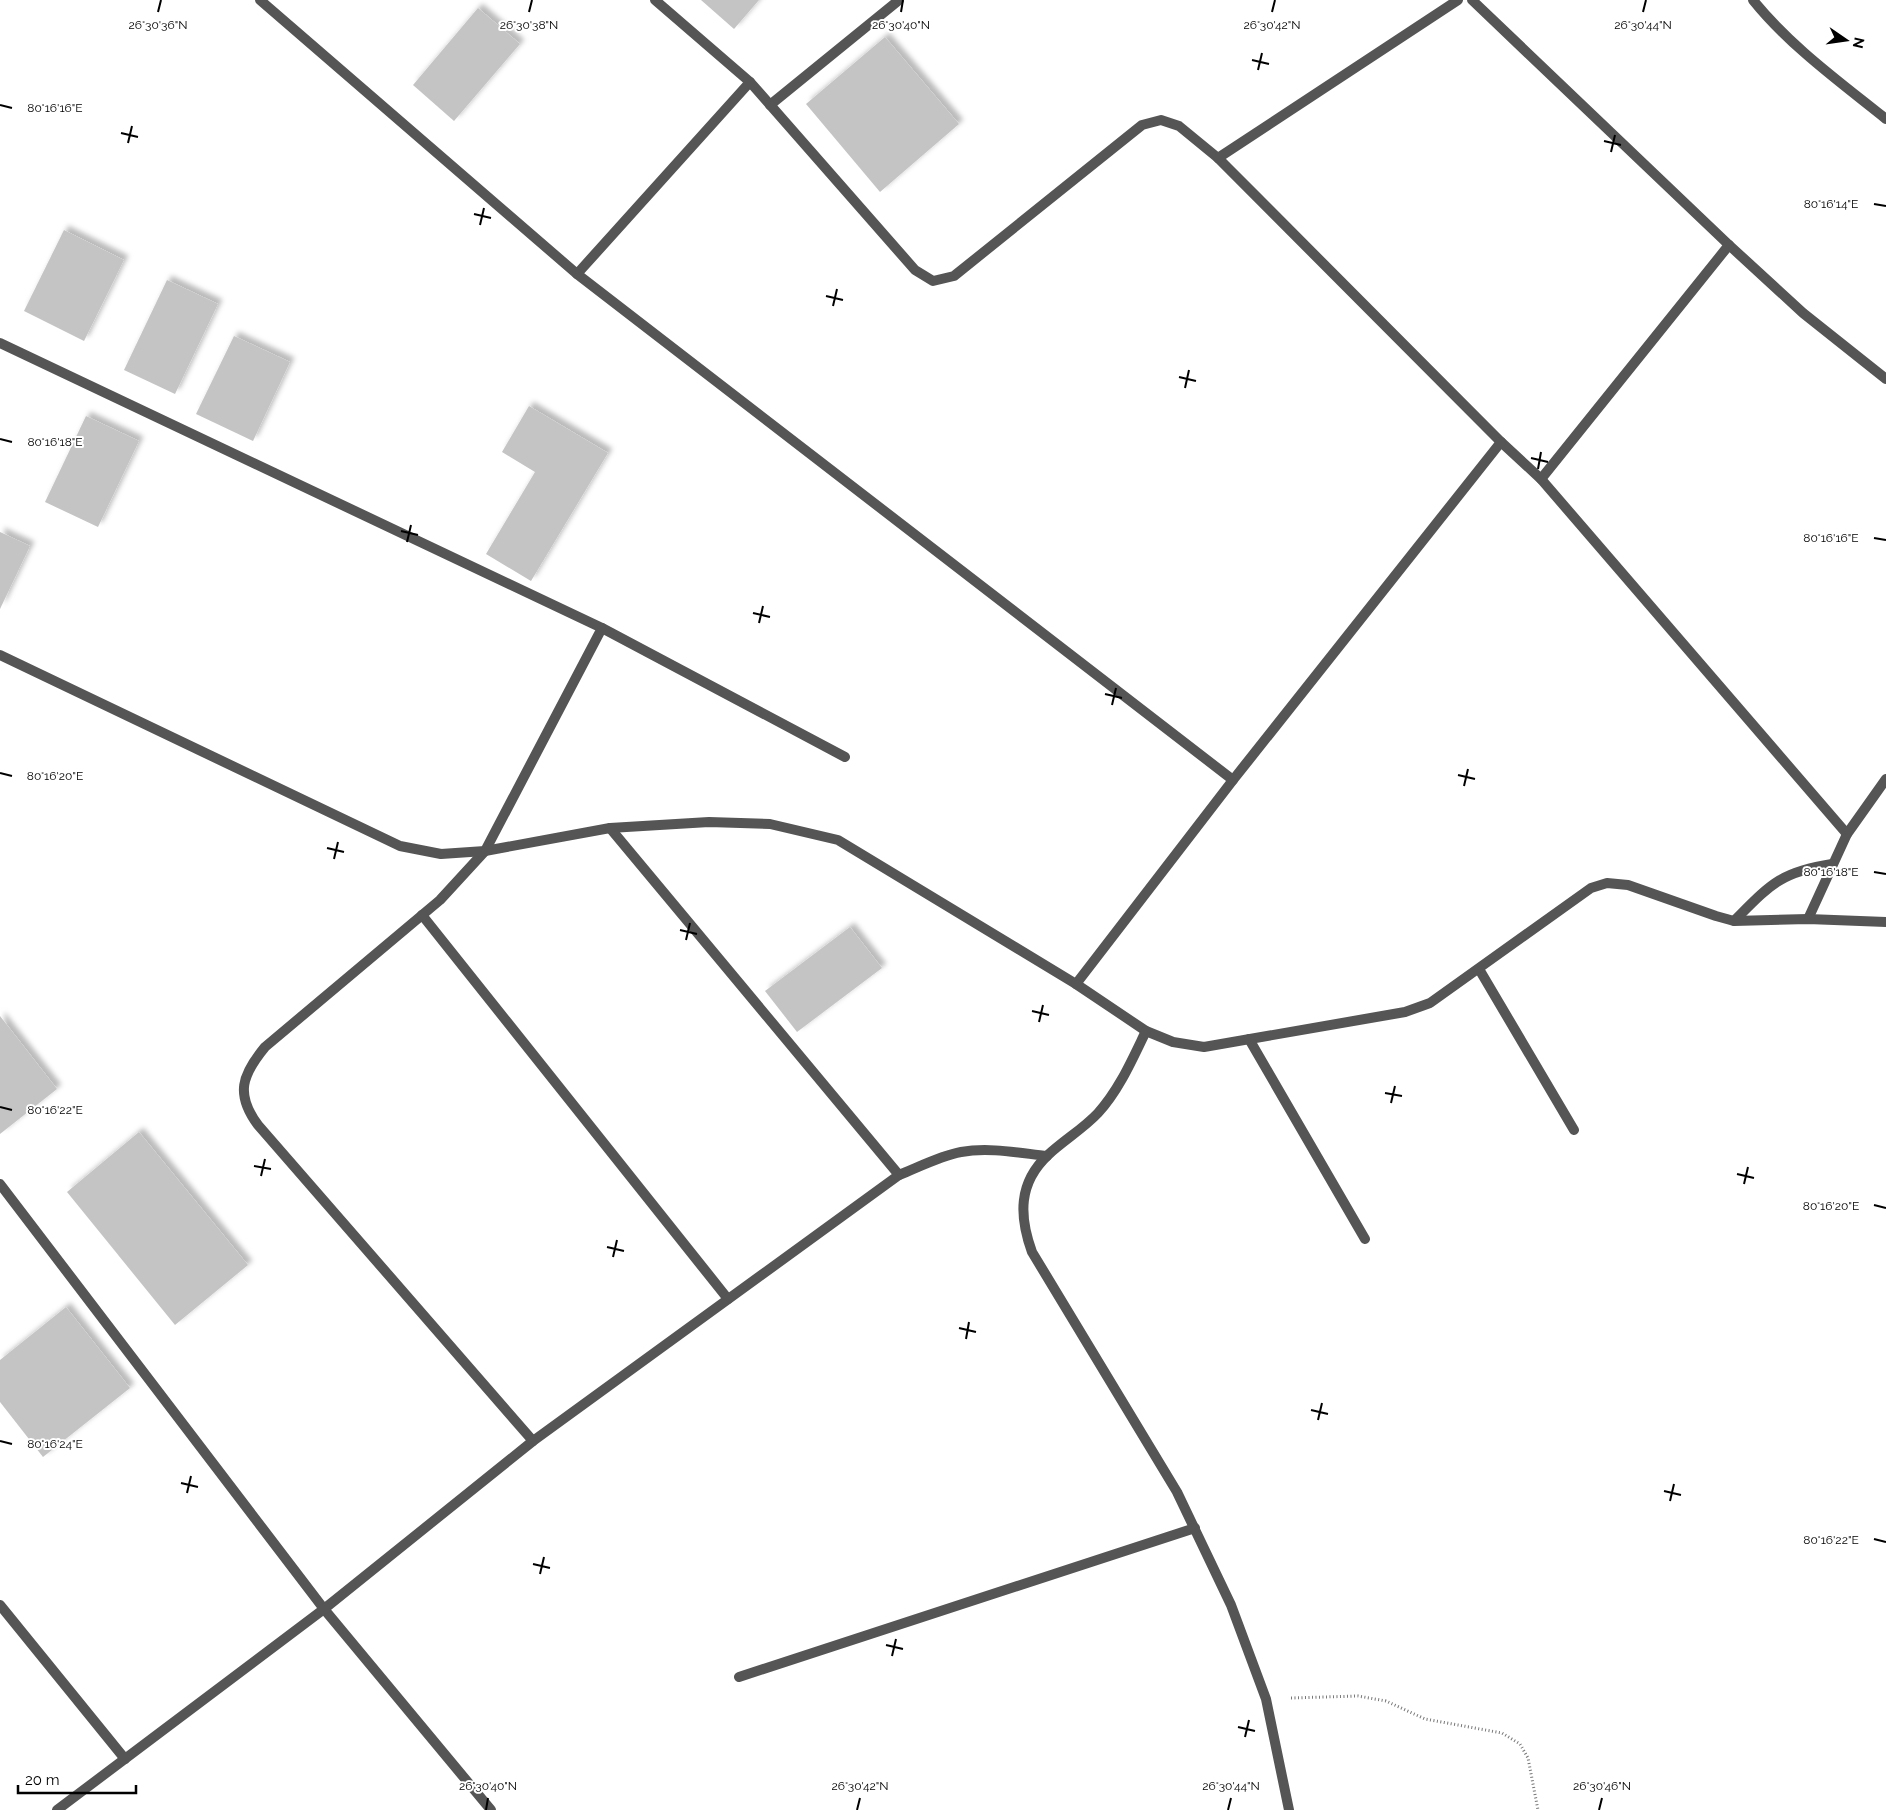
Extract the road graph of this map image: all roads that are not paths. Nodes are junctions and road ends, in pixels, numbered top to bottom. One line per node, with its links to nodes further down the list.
1 (260, 0): 12 (street)
2 (655, 0): 7 (street)
3 (899, 0): 8 (street)
4 (1458, 0): 10 (street)
5 (1472, 0): 11 (street)
6 (1753, 0): 9 (street)
7 (750, 82): 8 (street); 12 (street)
8 (770, 105): 10 (street)
9 (1886, 119)
10 (1218, 158): 15 (street)
11 (1729, 246): 14 (street); 16 (street)
12 (577, 274): 21 (street)
13 (0, 343): 17 (street)
14 (1886, 379)
15 (1501, 442): 16 (street); 21 (street)
16 (1541, 479): 23 (street)
17 (602, 628): 19 (street); 24 (street)
18 (0, 655): 24 (street)
19 (845, 757)
20 (1886, 779): 23 (street)
21 (1233, 780): 31 (street)
22 (610, 828): 24 (street); 31 (street); 36 (street)
23 (1847, 834): 25 (street)
24 (485, 851): 26 (street)
25 (1832, 864): 27 (street); 28 (street)
26 (422, 915): 39 (street); 40 (street)
27 (1808, 919): 28 (street); 29 (street)
28 (1734, 921): 30 (street)
29 (1886, 922)
30 (1479, 969): 33 (street); 34 (street)
31 (1076, 984): 32 (street)
32 (1146, 1031): 33 (street); 35 (street)
33 (1249, 1039): 38 (street)
34 (1574, 1130)
35 (1047, 1156): 36 (street); 41 (street)
36 (899, 1175): 39 (street)
37 (0, 1184): 43 (street)
38 (1365, 1239)
39 (728, 1299): 40 (street)
40 (532, 1441): 43 (street)
41 (1195, 1528): 44 (street); 48 (street)
42 (0, 1605): 45 (street)
43 (324, 1609): 45 (street); 47 (street)
44 (739, 1677)
45 (125, 1759): 46 (street)
46 (58, 1810)
47 (491, 1810)
48 (1289, 1810)

